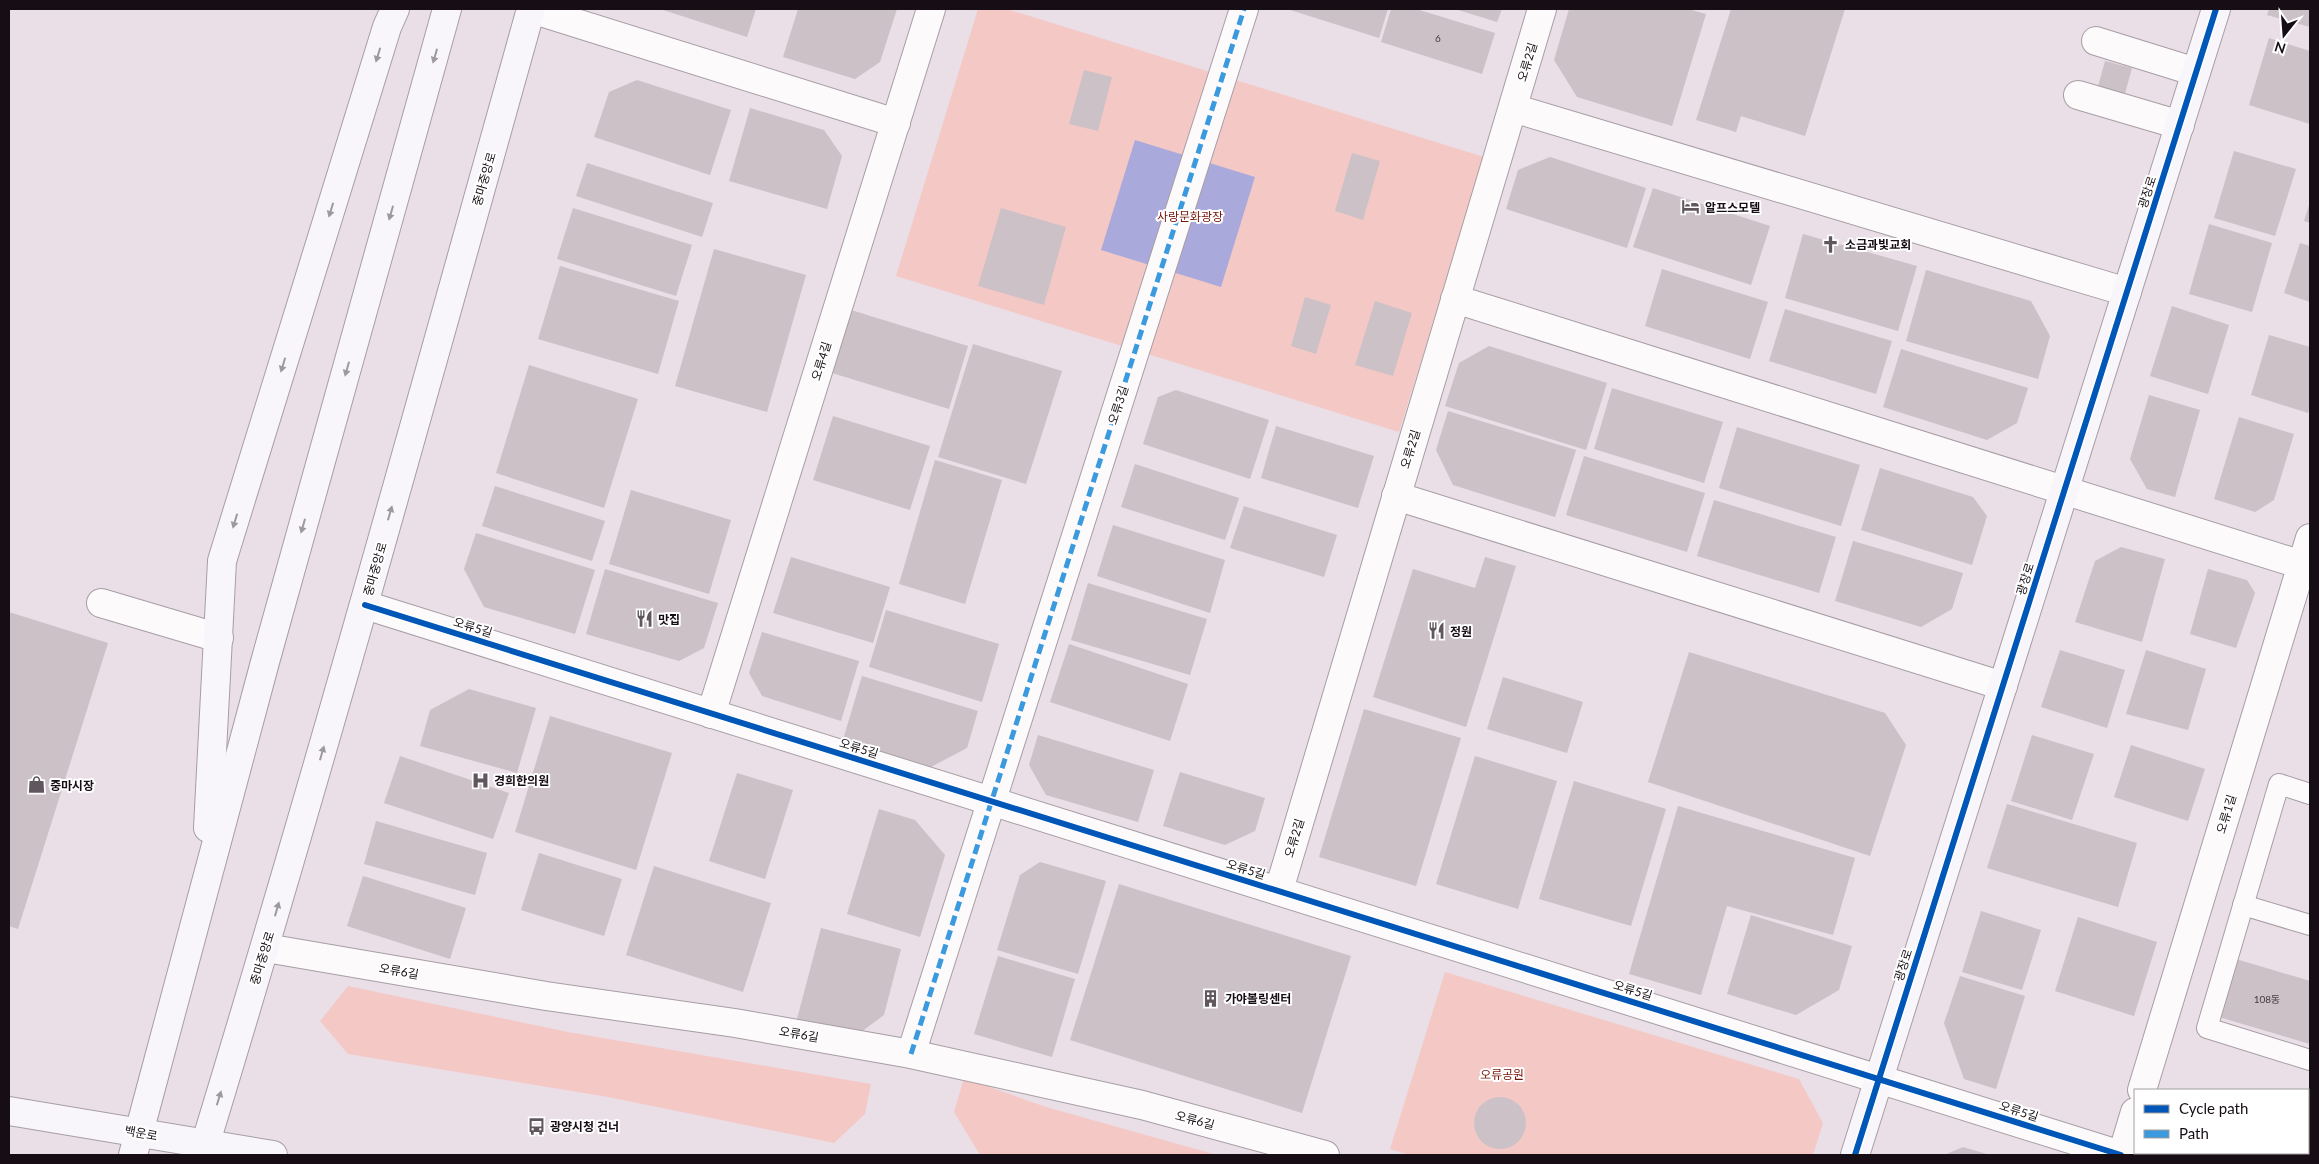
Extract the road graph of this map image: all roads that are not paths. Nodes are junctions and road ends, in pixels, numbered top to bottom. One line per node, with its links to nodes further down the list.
1 (394, 9): 22 (main road, one-way to 22)
2 (446, 9): 27 (main road, one-way to 27)
3 (531, 9): 12 (street); 21 (main road, 중마중앙로, one-way to 3)
4 (932, 9): 12 (street, 오류4길)
5 (1244, 9): 26 (street, 오류3길)
6 (1542, 9): 11 (street, 오류2길)
7 (2216, 9): 9 (main road, 광장로)
8 (2096, 41): 9 (street)
9 (2196, 72): 13 (main road, 광장로)
10 (2078, 95): 13 (street)
11 (1513, 108): 14 (street); 15 (street, 오류2길)
12 (896, 123): 24 (street, 오류4길)
13 (2180, 125): 14 (main road, 광장로)
14 (2127, 292): 16 (main road, 광장로)
15 (1456, 299): 16 (street); 17 (street, 오류2길)
16 (2064, 490): 19 (street); 23 (main road, 광장로)
17 (1396, 496): 23 (street); 28 (street, 오류2길)
18 (2310, 538): 19 (street, 오류1길)
19 (2302, 565): 35 (street, 오류1길)
20 (101, 603): 22 (street)
21 (364, 605): 24 (street, 오류5길); 31 (main road, 중마중앙로, one-way to 21)
22 (218, 638): 27 (main road)
23 (2003, 686): 34 (main road, 광장로)
24 (711, 714): 26 (street, 오류5길)
25 (2310, 794): 29 (lane)
26 (992, 801): 28 (street, 오류5길); 32 (street, 오류3길)
27 (205, 884): 38 (main road)
28 (1279, 890): 34 (street, 오류5길)
29 (2243, 905): 30 (lane); 33 (lane)
30 (2310, 926)
31 (266, 948): 32 (street, 오류6길); 39 (main road, 중마중앙로, one-way to 31)
32 (911, 1054): 41 (street, 오류6길)
33 (2310, 1060)
34 (1879, 1078): 42 (main road, 광장로); 43 (street, 오류5길)
35 (2142, 1089)
36 (9, 1111): 38 (main road, 백운로)
37 (2134, 1115): 43 (street)
38 (137, 1144): 39 (main road, 백운로)
39 (203, 1150): 40 (main road, 백운로)
40 (274, 1155)
41 (1325, 1155)
42 (1855, 1155)
43 (2121, 1155)

